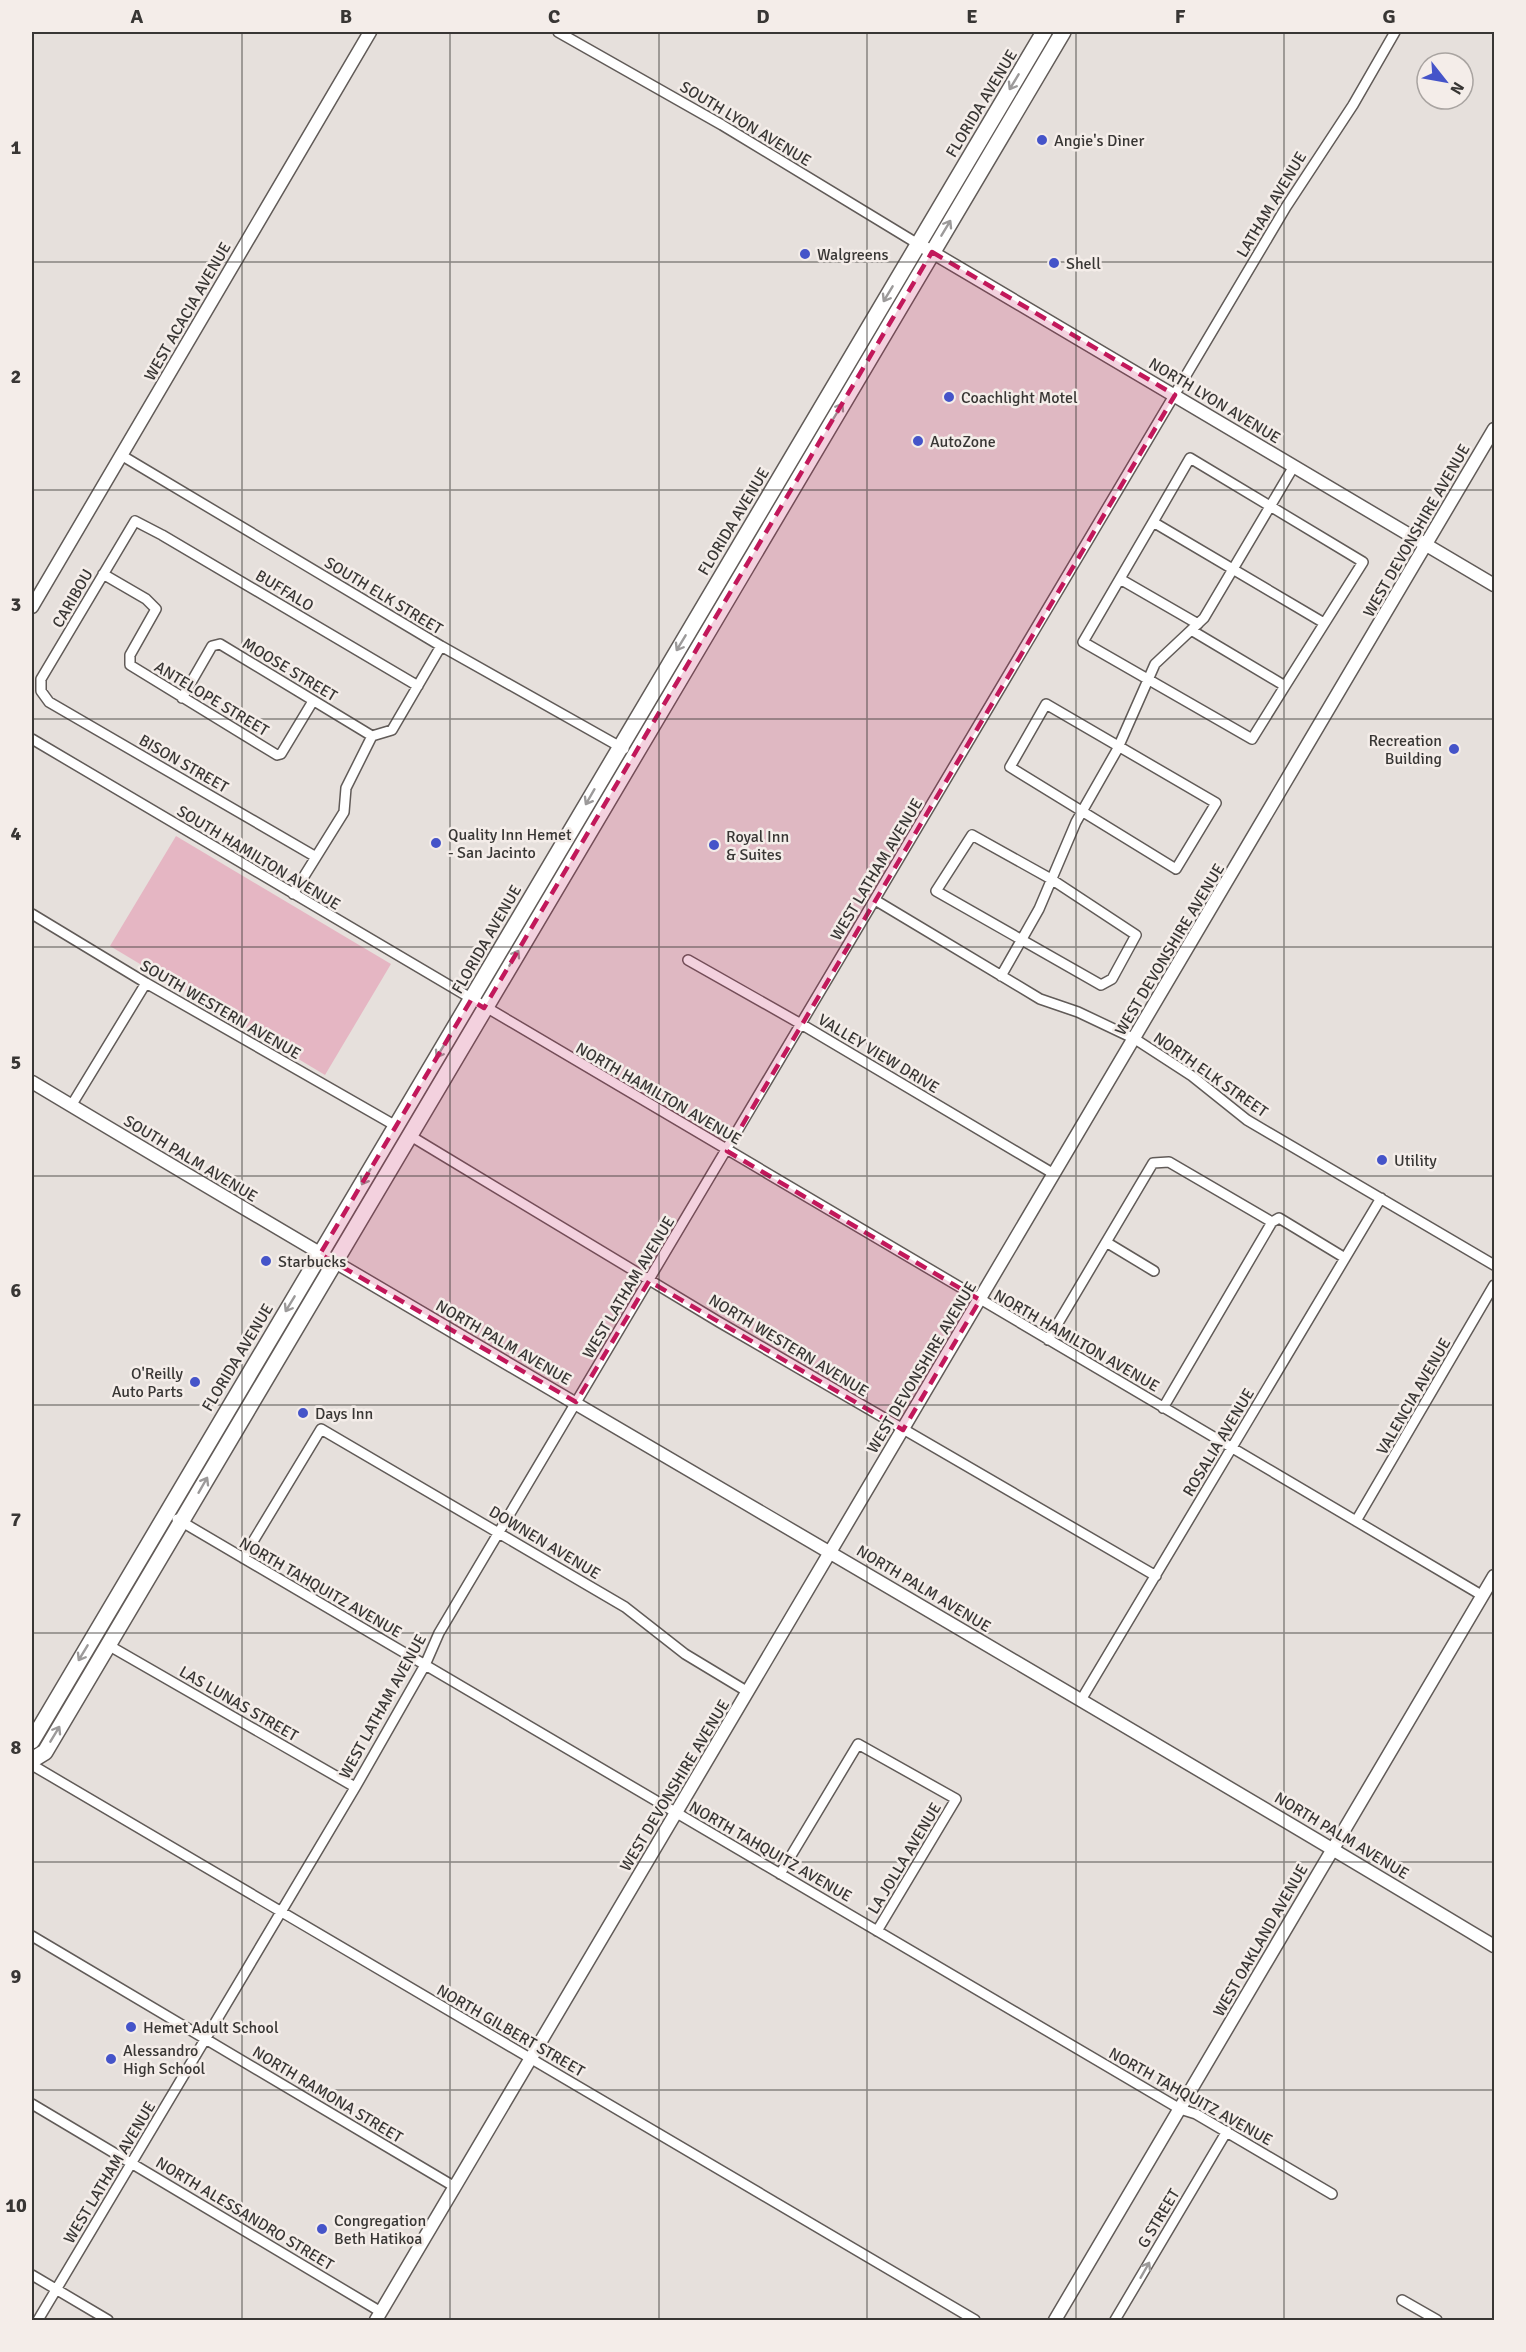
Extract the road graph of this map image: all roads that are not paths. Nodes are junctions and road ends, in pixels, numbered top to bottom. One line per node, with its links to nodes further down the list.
1 (370, 32): 11 (street, WEST ACACIA AVENUE)
2 (558, 32): 6 (street, SOUTH LYON AVENUE)
3 (1044, 32): 6 (main road, FLORIDA AVENUE, one-way to 6)
4 (1063, 32): 7 (main road, FLORIDA AVENUE, one-way to 4)
5 (1395, 32): 8 (street, LATHAM AVENUE)
6 (918, 244): 7 (street, NORTH LYON AVENUE); 10 (main road, FLORIDA AVENUE, one-way to 10)
7 (932, 252): 8 (street, NORTH LYON AVENUE); 21 (main road, FLORIDA AVENUE, one-way to 7)
8 (1175, 394): 12 (street, NORTH LYON AVENUE); 41 (street, WEST LATHAM AVENUE)
9 (1494, 429): 16 (street, WEST DEVONSHIRE AVENUE)
10 (798, 447): 21 (main road); 35 (main road, FLORIDA AVENUE, one-way to 35)
11 (121, 455): 22 (street, WEST ACACIA AVENUE); 25 (street, SOUTH ELK STREET)
12 (1294, 466): 13 (street); 16 (street, NORTH LYON AVENUE)
13 (1271, 506): 15 (street); 17 (street); 23 (street)
14 (135, 522): 18 (street, CARIBOU); 27 (street, BUFFALO)
15 (1153, 522): 17 (street); 19 (street)
16 (1427, 545): 20 (street, NORTH LYON AVENUE); 50 (street, WEST DEVONSHIRE AVENUE)
17 (1233, 568): 23 (street); 24 (street)
18 (103, 574): 29 (street, CARIBOU); 30 (street, ANTELOPE STREET)
19 (1120, 579): 24 (street); 26 (street)
20 (1494, 585)
21 (734, 588): 36 (main road, FLORIDA AVENUE)
22 (32, 608)
23 (1324, 623): 28 (street)
24 (1194, 627): 26 (street); 28 (street)
25 (441, 646): 27 (street); 35 (street, SOUTH ELK STREET)
26 (1148, 678): 28 (street); 34 (street)
27 (418, 686): 32 (street)
28 (1285, 686)
29 (41, 691): 38 (street, BISON STREET)
30 (182, 698): 31 (street, ANTELOPE STREET); 31 (street, MOOSE STREET)
31 (313, 701): 32 (street, MOOSE STREET)
32 (372, 736): 38 (street)
33 (32, 739): 40 (street, SOUTH HAMILTON AVENUE)
34 (1119, 745): 37 (street); 37 (street); 37 (street)
35 (619, 747): 36 (street, SOUTH ELK STREET); 47 (main road, FLORIDA AVENUE, one-way to 47)
36 (634, 756): 48 (main road, FLORIDA AVENUE, one-way to 36)
37 (1082, 811): 39 (street)
38 (316, 856): 40 (street)
39 (1051, 879): 43 (street); 43 (street); 43 (street)
40 (293, 894): 47 (street, SOUTH HAMILTON AVENUE)
41 (875, 900): 45 (street, NORTH ELK STREET); 49 (street, WEST LATHAM AVENUE)
42 (32, 914): 46 (street, SOUTH WESTERN AVENUE)
43 (1021, 941): 45 (street)
44 (688, 960): 49 (street, VALLEY VIEW DRIVE)
45 (1001, 976): 50 (street, NORTH ELK STREET)
46 (146, 983): 52 (street); 53 (street, SOUTH WESTERN AVENUE)
47 (471, 1000): 48 (street, NORTH HAMILTON AVENUE); 53 (main road, FLORIDA AVENUE, one-way to 53)
48 (484, 1008): 53 (main road, FLORIDA AVENUE); 54 (street, NORTH HAMILTON AVENUE)
49 (801, 1024): 54 (street, WEST LATHAM AVENUE); 55 (street, VALLEY VIEW DRIVE)
50 (1135, 1039): 55 (street, WEST DEVONSHIRE AVENUE); 56 (street, NORTH ELK STREET)
51 (32, 1082): 52 (street, SOUTH PALM AVENUE)
52 (71, 1106): 59 (street, SOUTH PALM AVENUE)
53 (403, 1131): 59 (main road, FLORIDA AVENUE, one-way to 59); 61 (main road, FLORIDA AVENUE); 64 (street, NORTH WESTERN AVENUE)
54 (726, 1150): 64 (street, WEST LATHAM AVENUE); 66 (street, NORTH HAMILTON AVENUE)
55 (1054, 1174): 66 (street, WEST DEVONSHIRE AVENUE)
56 (1381, 1198): 60 (street, ROSALIA AVENUE); 62 (street, NORTH ELK STREET)
57 (1272, 1222): 58 (street); 60 (street); 69 (street)
58 (1106, 1242): 63 (street); 67 (street)
59 (320, 1254): 61 (street, SOUTH PALM AVENUE); 72 (main road, FLORIDA AVENUE, one-way to 72)
60 (1345, 1258): 71 (street, ROSALIA AVENUE)
61 (334, 1262): 68 (street, NORTH PALM AVENUE); 73 (main road, FLORIDA AVENUE, one-way to 61)
62 (1494, 1264)
63 (1154, 1271)
64 (649, 1281): 68 (street, WEST LATHAM AVENUE); 70 (street, NORTH WESTERN AVENUE)
65 (1494, 1285): 74 (street, VALENCIA AVENUE)
66 (980, 1300): 67 (street, NORTH HAMILTON AVENUE); 70 (street, WEST DEVONSHIRE AVENUE)
67 (1048, 1340): 69 (street, NORTH HAMILTON AVENUE)
68 (576, 1402): 75 (street, WEST LATHAM AVENUE); 76 (street, NORTH PALM AVENUE)
69 (1163, 1408): 71 (street, NORTH HAMILTON AVENUE)
70 (903, 1430): 76 (street, WEST DEVONSHIRE AVENUE); 79 (street, NORTH WESTERN AVENUE)
71 (1232, 1448): 74 (street, NORTH HAMILTON AVENUE); 79 (street, ROSALIA AVENUE)
72 (166, 1512): 73 (street, NORTH TAHQUITZ AVENUE); 78 (main road, FLORIDA AVENUE)
73 (181, 1521): 77 (street, NORTH TAHQUITZ AVENUE); 82 (main road, FLORIDA AVENUE)
74 (1356, 1521): 81 (street, NORTH HAMILTON AVENUE)
75 (499, 1532): 77 (street, DOWNEN AVENUE); 83 (street, WEST LATHAM AVENUE); 84 (street, DOWNEN AVENUE)
76 (831, 1552): 84 (street, WEST DEVONSHIRE AVENUE); 85 (street, NORTH PALM AVENUE)
77 (243, 1558): 83 (street, NORTH TAHQUITZ AVENUE)
78 (132, 1570): 82 (main road); 86 (main road, FLORIDA AVENUE, one-way to 86)
79 (1156, 1576): 85 (street, ROSALIA AVENUE)
80 (1494, 1576): 81 (street, WEST OAKLAND AVENUE)
81 (1483, 1596): 91 (street, WEST OAKLAND AVENUE)
82 (108, 1645): 87 (main road, FLORIDA AVENUE, one-way to 82); 89 (street, LAS LUNAS STREET)
83 (425, 1665): 89 (street, WEST LATHAM AVENUE); 90 (street, NORTH TAHQUITZ AVENUE)
84 (748, 1692): 90 (street, WEST DEVONSHIRE AVENUE)
85 (1081, 1700): 91 (street, NORTH PALM AVENUE)
86 (32, 1741)
87 (32, 1760)
88 (32, 1765): 93 (street, NORTH GILBERT STREET)
89 (355, 1787): 93 (street, WEST LATHAM AVENUE)
90 (675, 1812): 92 (street, NORTH TAHQUITZ AVENUE); 98 (street, WEST DEVONSHIRE AVENUE)
91 (1332, 1849): 96 (street, NORTH PALM AVENUE); 100 (street, WEST OAKLAND AVENUE)
92 (780, 1874): 94 (street, NORTH TAHQUITZ AVENUE); 94 (street, LA JOLLA AVENUE)
93 (282, 1912): 97 (street, WEST LATHAM AVENUE); 98 (street, NORTH GILBERT STREET)
94 (877, 1931): 100 (street, NORTH TAHQUITZ AVENUE)
95 (32, 1936): 97 (street, NORTH RAMONA STREET)
96 (1494, 1946)
97 (206, 2039): 102 (street, WEST LATHAM AVENUE); 103 (street, NORTH RAMONA STREET)
98 (531, 2059): 103 (street, WEST DEVONSHIRE AVENUE); 111 (street, NORTH GILBERT STREET)
99 (32, 2104): 102 (street, NORTH ALESSANDRO STREET)
100 (1180, 2109): 101 (street, NORTH TAHQUITZ AVENUE); 112 (street, WEST OAKLAND AVENUE)
101 (1227, 2131): 104 (street, NORTH TAHQUITZ AVENUE); 113 (street, G STREET, one-way to 101)
102 (131, 2163): 106 (street, WEST LATHAM AVENUE); 108 (street, NORTH ALESSANDRO STREET)
103 (455, 2187): 108 (street, WEST DEVONSHIRE AVENUE)
104 (1332, 2194)
105 (32, 2275): 106 (street)
106 (57, 2290): 109 (street, WEST LATHAM AVENUE); 110 (street)
107 (1402, 2300): 114 (street)
108 (378, 2316)
109 (38, 2320)
110 (108, 2320)
111 (975, 2320)
112 (1055, 2320)
113 (1115, 2320)
114 (1437, 2320)

